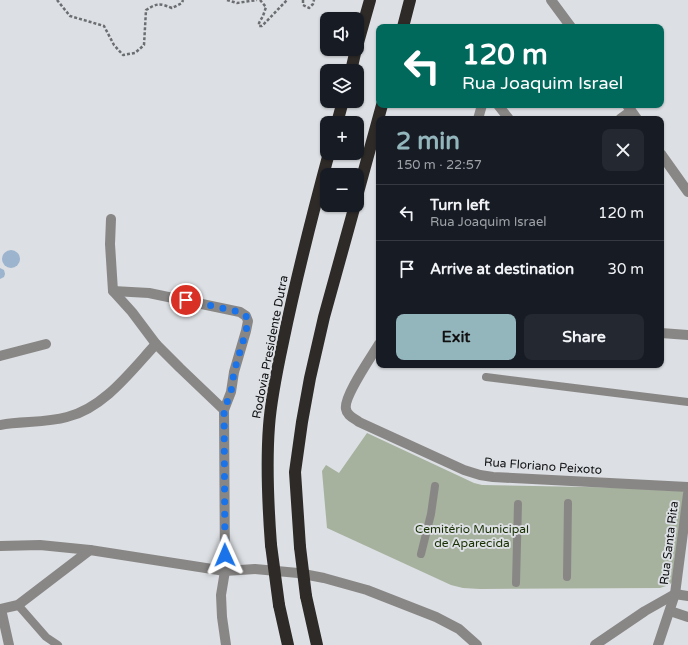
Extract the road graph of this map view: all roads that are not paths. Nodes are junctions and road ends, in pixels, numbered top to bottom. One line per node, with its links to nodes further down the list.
1 (370, 0): 4 (highway)
2 (410, 0): 5 (highway)
3 (551, 0): 6 (street)
4 (364, 22)
5 (404, 24)
6 (569, 24)
7 (500, 108): 8 (street)
8 (507, 116)
9 (376, 127): 12 (highway)
10 (664, 158): 13 (street)
11 (327, 160): 47 (highway, Rodovia Presidente Dutra, bridge)
12 (364, 171)
13 (688, 192)
14 (352, 212): 48 (highway, bridge)
15 (111, 219): 16 (street)
16 (113, 291): 20 (street); 25 (street)
17 (664, 332): 18 (street)
18 (688, 335)
19 (46, 344): 22 (street)
20 (156, 344): 25 (street); 26 (street)
21 (376, 349): 28 (street, Rua Floriano Peixoto)
22 (0, 356)
23 (486, 377): 24 (lane)
24 (688, 402)
25 (224, 410): 35 (street)
26 (0, 425)
27 (435, 486): 34 (lane)
28 (688, 487)
29 (688, 494): 38 (street, Rua Santa Rita)
30 (568, 503): 36 (lane)
31 (518, 504): 37 (lane)
32 (0, 546): 33 (street)
33 (90, 550): 35 (street); 40 (street)
34 (421, 554)
35 (225, 571): 46 (street); 49 (street)
36 (568, 577)
37 (516, 583)
38 (675, 594): 39 (street); 42 (street, Rua Santa Rita); 50 (street)
39 (688, 596)
40 (18, 605): 41 (street); 45 (lane)
41 (0, 609): 44 (street)
42 (670, 611): 43 (street); 51 (street, Rua Santa Rita)
43 (688, 617)
44 (9, 645)
45 (58, 645)
46 (226, 645)
47 (288, 645)
48 (317, 645)
49 (477, 645)
50 (595, 645)
51 (658, 645)

